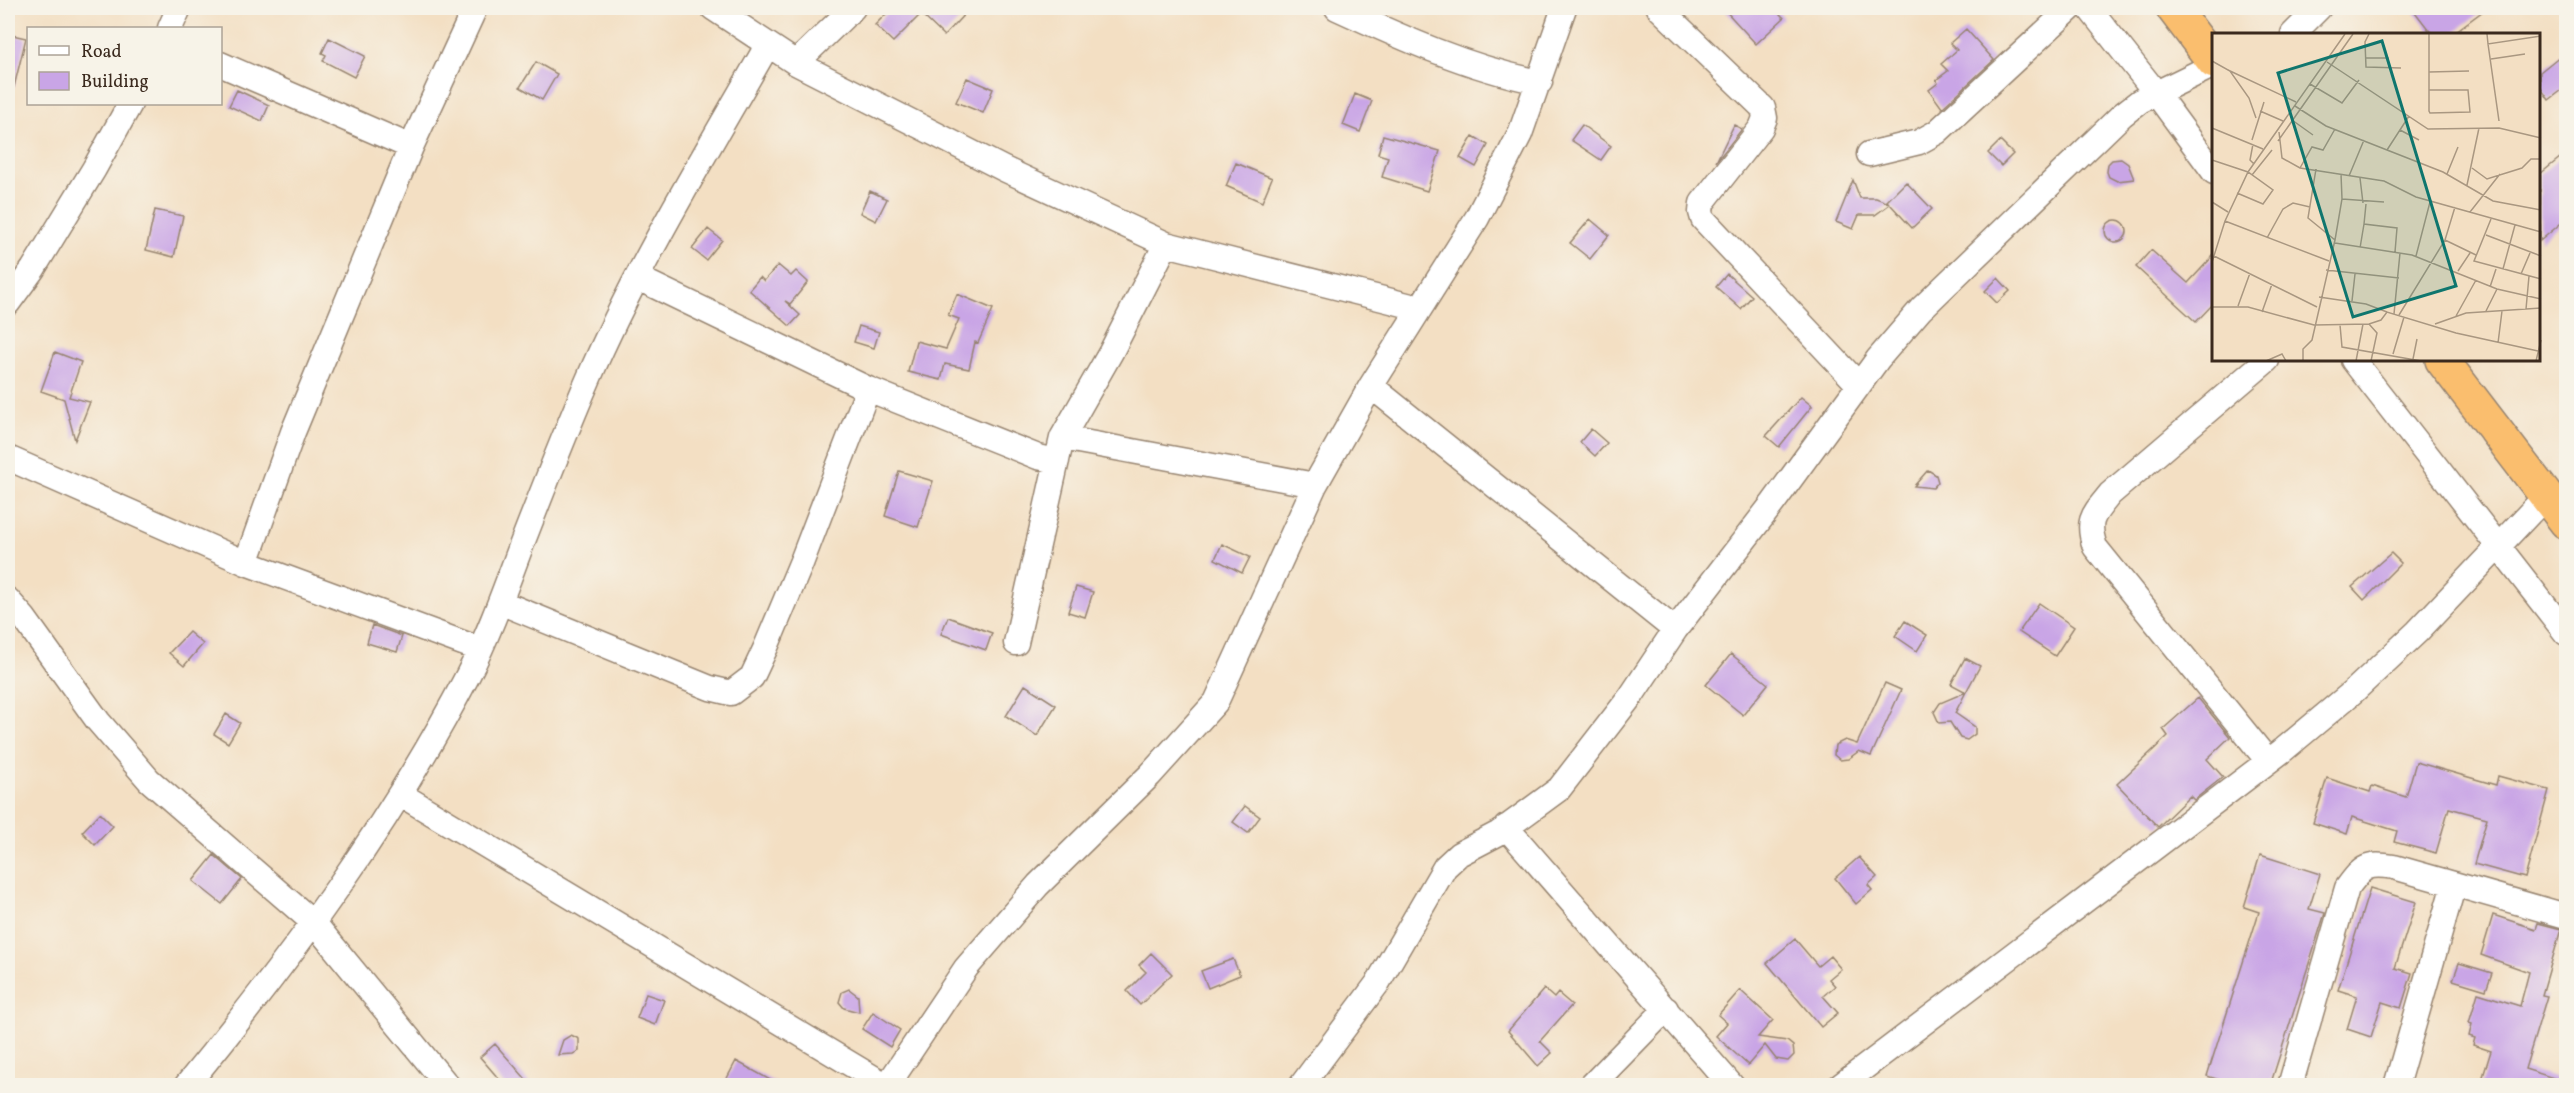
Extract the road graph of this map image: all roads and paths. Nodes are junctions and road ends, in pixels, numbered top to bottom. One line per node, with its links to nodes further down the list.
1 (180, 8): 12 (street)
2 (475, 8): 22 (street)
3 (713, 8): 14 (street)
4 (853, 8): 16 (street)
5 (1337, 8): 19 (street)
6 (1564, 8): 19 (street)
7 (1659, 8): 32 (street)
8 (2071, 8): 23 (street)
9 (2090, 8): 20 (street)
10 (2173, 8): 15 (highway)
11 (2319, 8): 13 (street)
12 (170, 27)
13 (2294, 33)
14 (767, 46): 16 (street); 26 (street)
15 (2212, 61)
16 (796, 63): 25 (street)
17 (222, 65): 22 (street)
18 (2212, 65): 20 (street)
19 (1540, 82): 28 (street)
20 (2156, 93): 24 (street); 32 (street)
21 (129, 105): 27 (street)
22 (411, 147): 42 (street)
23 (1869, 154)
24 (2212, 169)
25 (1166, 244): 28 (street); 35 (street)
26 (638, 278): 34 (street); 44 (street)
27 (8, 303)
28 (1419, 308): 33 (street)
29 (2265, 362): 49 (street)
30 (2355, 362): 41 (street)
31 (2444, 362): 39 (highway)
32 (1859, 385): 45 (street)
33 (1371, 386): 38 (street); 45 (street)
34 (868, 389): 37 (street); 44 (street)
35 (1062, 438): 37 (street); 38 (street)
36 (8, 458): 42 (street)
37 (1057, 461): 47 (street)
38 (1315, 485): 58 (street)
39 (2546, 496): 40 (highway); 41 (street)
40 (2566, 522)
41 (2498, 544): 46 (street); 49 (street)
42 (246, 563): 48 (street)
43 (8, 600): 54 (street)
44 (500, 602): 48 (street)
45 (1675, 630): 51 (street)
46 (2566, 633)
47 (1016, 643)
48 (479, 649): 50 (street)
49 (2268, 761): 62 (street)
50 (400, 794): 54 (street); 58 (street)
51 (1506, 827): 55 (street); 59 (street)
52 (2454, 884): 53 (street); 63 (street); 64 (street)
53 (2566, 916)
54 (314, 923): 56 (street); 57 (street)
55 (1666, 1009): 60 (street); 61 (street)
56 (186, 1086)
57 (448, 1086)
58 (887, 1086)
59 (1301, 1086)
60 (1592, 1086)
61 (1732, 1086)
62 (1840, 1086)
63 (2290, 1086)
64 (2396, 1086)

